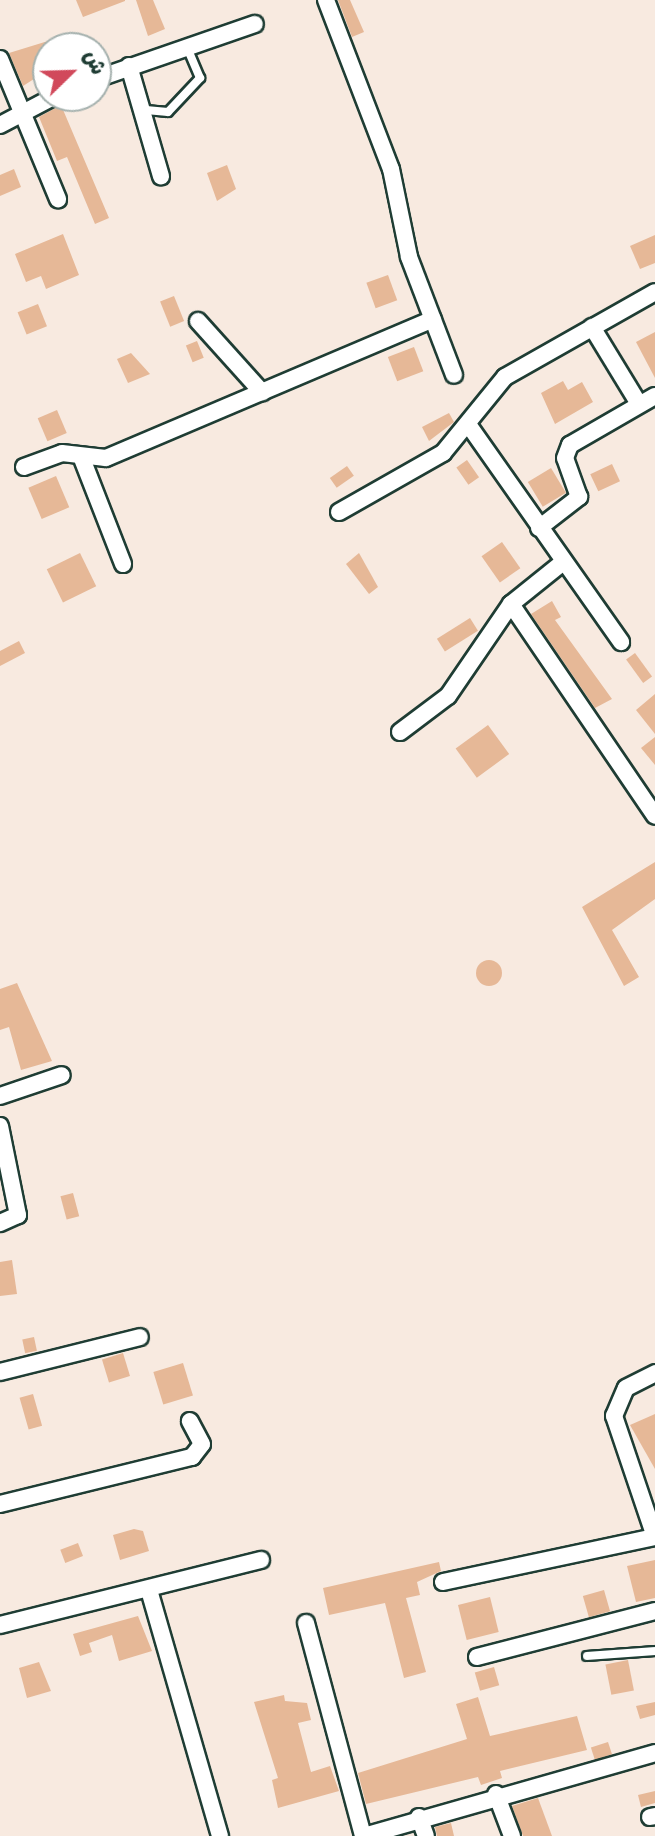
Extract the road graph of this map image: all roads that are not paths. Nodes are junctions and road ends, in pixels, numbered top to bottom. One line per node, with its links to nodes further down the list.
1 (326, 0): 14 (street)
2 (255, 24): 3 (street)
3 (186, 44): 5 (street); 8 (lane)
4 (0, 59): 9 (street)
5 (129, 66): 6 (street); 8 (street)
6 (112, 73)
7 (32, 106): 9 (street)
8 (146, 110): 11 (street)
9 (22, 111): 10 (street); 12 (street)
10 (0, 125)
11 (161, 176)
12 (58, 199)
13 (655, 292): 16 (street)
14 (433, 319): 17 (street); 18 (street)
15 (198, 321): 18 (street)
16 (592, 327): 20 (street); 21 (street)
17 (454, 375)
18 (262, 392): 22 (street)
19 (655, 396): 20 (street)
20 (639, 404): 25 (street)
21 (470, 427): 24 (street); 25 (street)
22 (81, 456): 23 (street); 27 (street)
23 (24, 467)
24 (339, 512)
25 (539, 528): 26 (street)
26 (562, 563): 28 (street); 29 (street)
27 (123, 564)
28 (511, 604): 30 (street); 31 (street)
29 (621, 642)
30 (400, 732)
31 (655, 816)
32 (62, 1075): 33 (street)
33 (0, 1096)
34 (0, 1126): 35 (street)
35 (0, 1223)
36 (140, 1337): 37 (street)
37 (0, 1372)
38 (655, 1373): 40 (street)
39 (190, 1421): 41 (street)
40 (648, 1499): 42 (street)
41 (0, 1504)
42 (655, 1537): 44 (street)
43 (261, 1560): 45 (street)
44 (443, 1582)
45 (149, 1590): 49 (street); 57 (street)
46 (655, 1611): 47 (street)
47 (628, 1618): 50 (street); 53 (street)
48 (306, 1623): 58 (street)
49 (0, 1625)
50 (655, 1626)
51 (655, 1651): 52 (lane)
52 (587, 1656)
53 (477, 1657)
54 (655, 1753): 55 (street)
55 (496, 1794): 56 (street); 60 (street)
56 (419, 1817): 58 (street); 59 (street)
57 (220, 1836)
58 (363, 1836)
59 (426, 1836)
60 (512, 1836)

